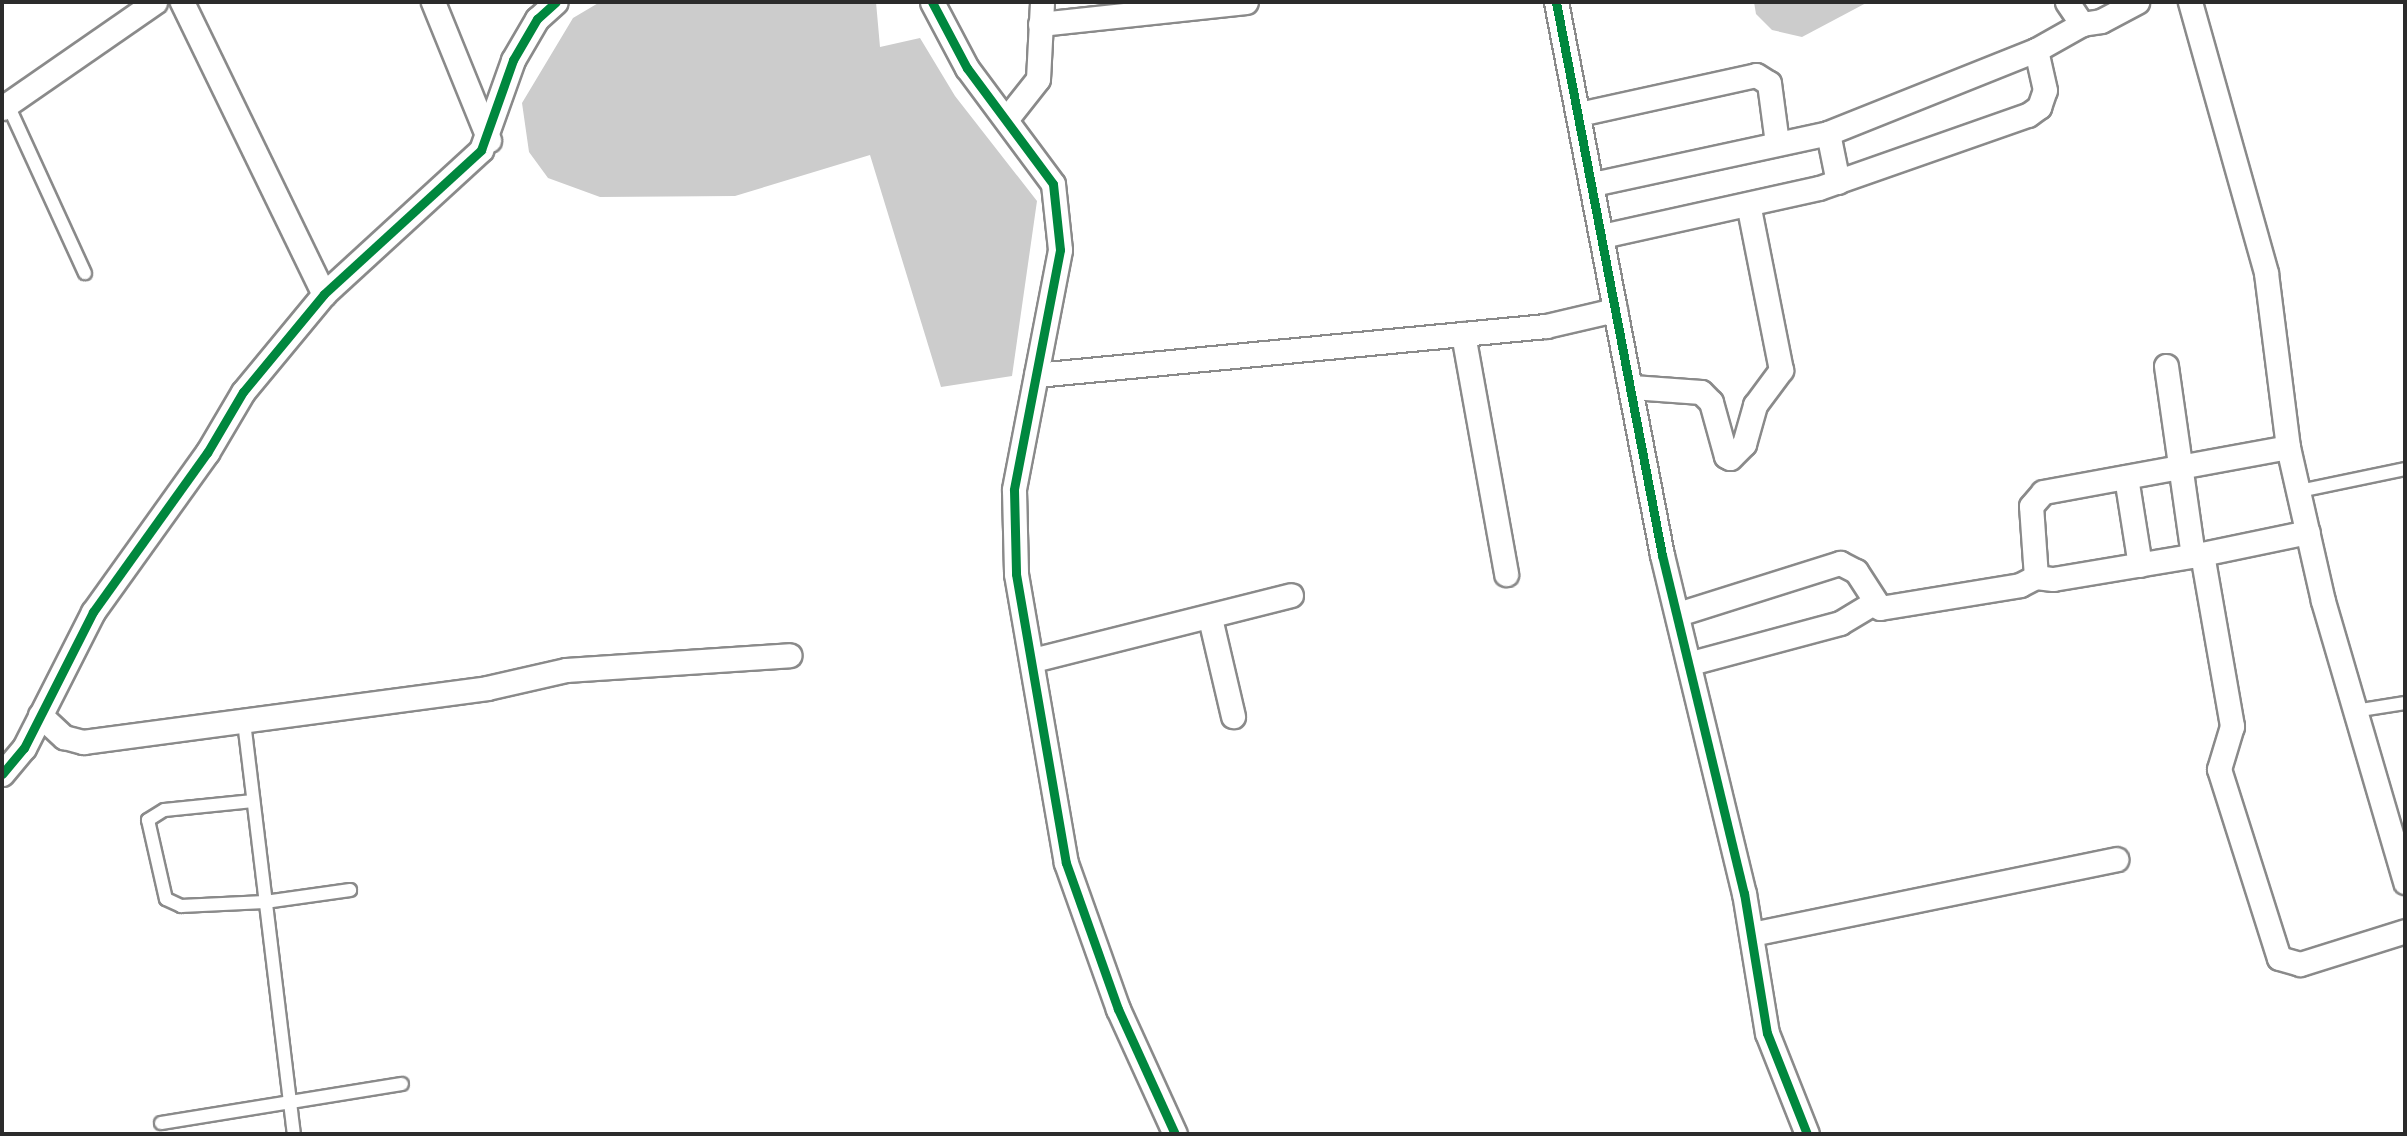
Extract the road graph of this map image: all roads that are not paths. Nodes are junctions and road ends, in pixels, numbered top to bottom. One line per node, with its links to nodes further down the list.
1 (155, 2): 14 (street)
2 (182, 2): 25 (street)
3 (433, 2): 18 (street)
4 (556, 2): 18 (street)
5 (932, 2): 16 (street)
6 (1246, 2): 11 (street)
7 (1556, 2): 15 (street)
8 (2067, 2): 12 (street)
9 (2137, 2): 12 (street)
10 (2190, 2): 31 (street)
11 (1041, 13): 16 (street)
12 (2082, 24): 13 (street)
13 (2036, 50): 17 (street); 20 (street)
14 (5, 106): 24 (lane)
15 (1579, 114): 19 (street); 21 (street)
16 (1008, 117): 29 (street)
17 (1828, 132): 19 (street); 20 (street)
18 (489, 140): 25 (street)
19 (1777, 143): 21 (street)
20 (1838, 182): 22 (street)
21 (1592, 184): 23 (street)
22 (1748, 204): 23 (street); 30 (street)
23 (1602, 236): 26 (street)
24 (85, 273)
25 (324, 294): 50 (street)
26 (1615, 310): 27 (street); 30 (street)
27 (1463, 334): 29 (street); 39 (street)
28 (2166, 366): 32 (street)
29 (1037, 375): 46 (street)
30 (1632, 387): 43 (street)
31 (2288, 447): 32 (street); 35 (street)
32 (2180, 467): 34 (street); 37 (street)
33 (2405, 469): 35 (lane)
34 (2126, 477): 38 (street); 40 (street)
35 (2300, 491): 36 (street)
36 (2308, 532): 37 (street); 49 (street)
37 (2198, 555): 38 (street); 59 (street)
38 (2140, 565): 40 (street)
39 (1506, 574)
40 (2036, 577): 42 (street)
41 (1291, 595): 44 (street)
42 (1872, 603): 43 (street); 47 (street)
43 (1678, 614): 47 (street)
44 (1210, 618): 46 (street); 51 (street)
45 (789, 655): 52 (street)
46 (1033, 660): 65 (street)
47 (1691, 663): 60 (street)
48 (2405, 703): 49 (lane)
49 (2355, 711): 56 (street)
50 (40, 715): 52 (street); 53 (street)
51 (1233, 716)
52 (244, 722): 54 (lane)
53 (2, 774)
54 (253, 801): 58 (lane); 58 (lane)
55 (2116, 859): 60 (street)
56 (2405, 882)
57 (350, 890): 58 (lane)
58 (265, 902): 62 (lane)
59 (2405, 931)
60 (1752, 934): 66 (street)
61 (402, 1084): 62 (lane)
62 (289, 1101): 63 (lane); 64 (lane)
63 (161, 1123)
64 (294, 1134)
65 (1175, 1134)
66 (1807, 1134)

